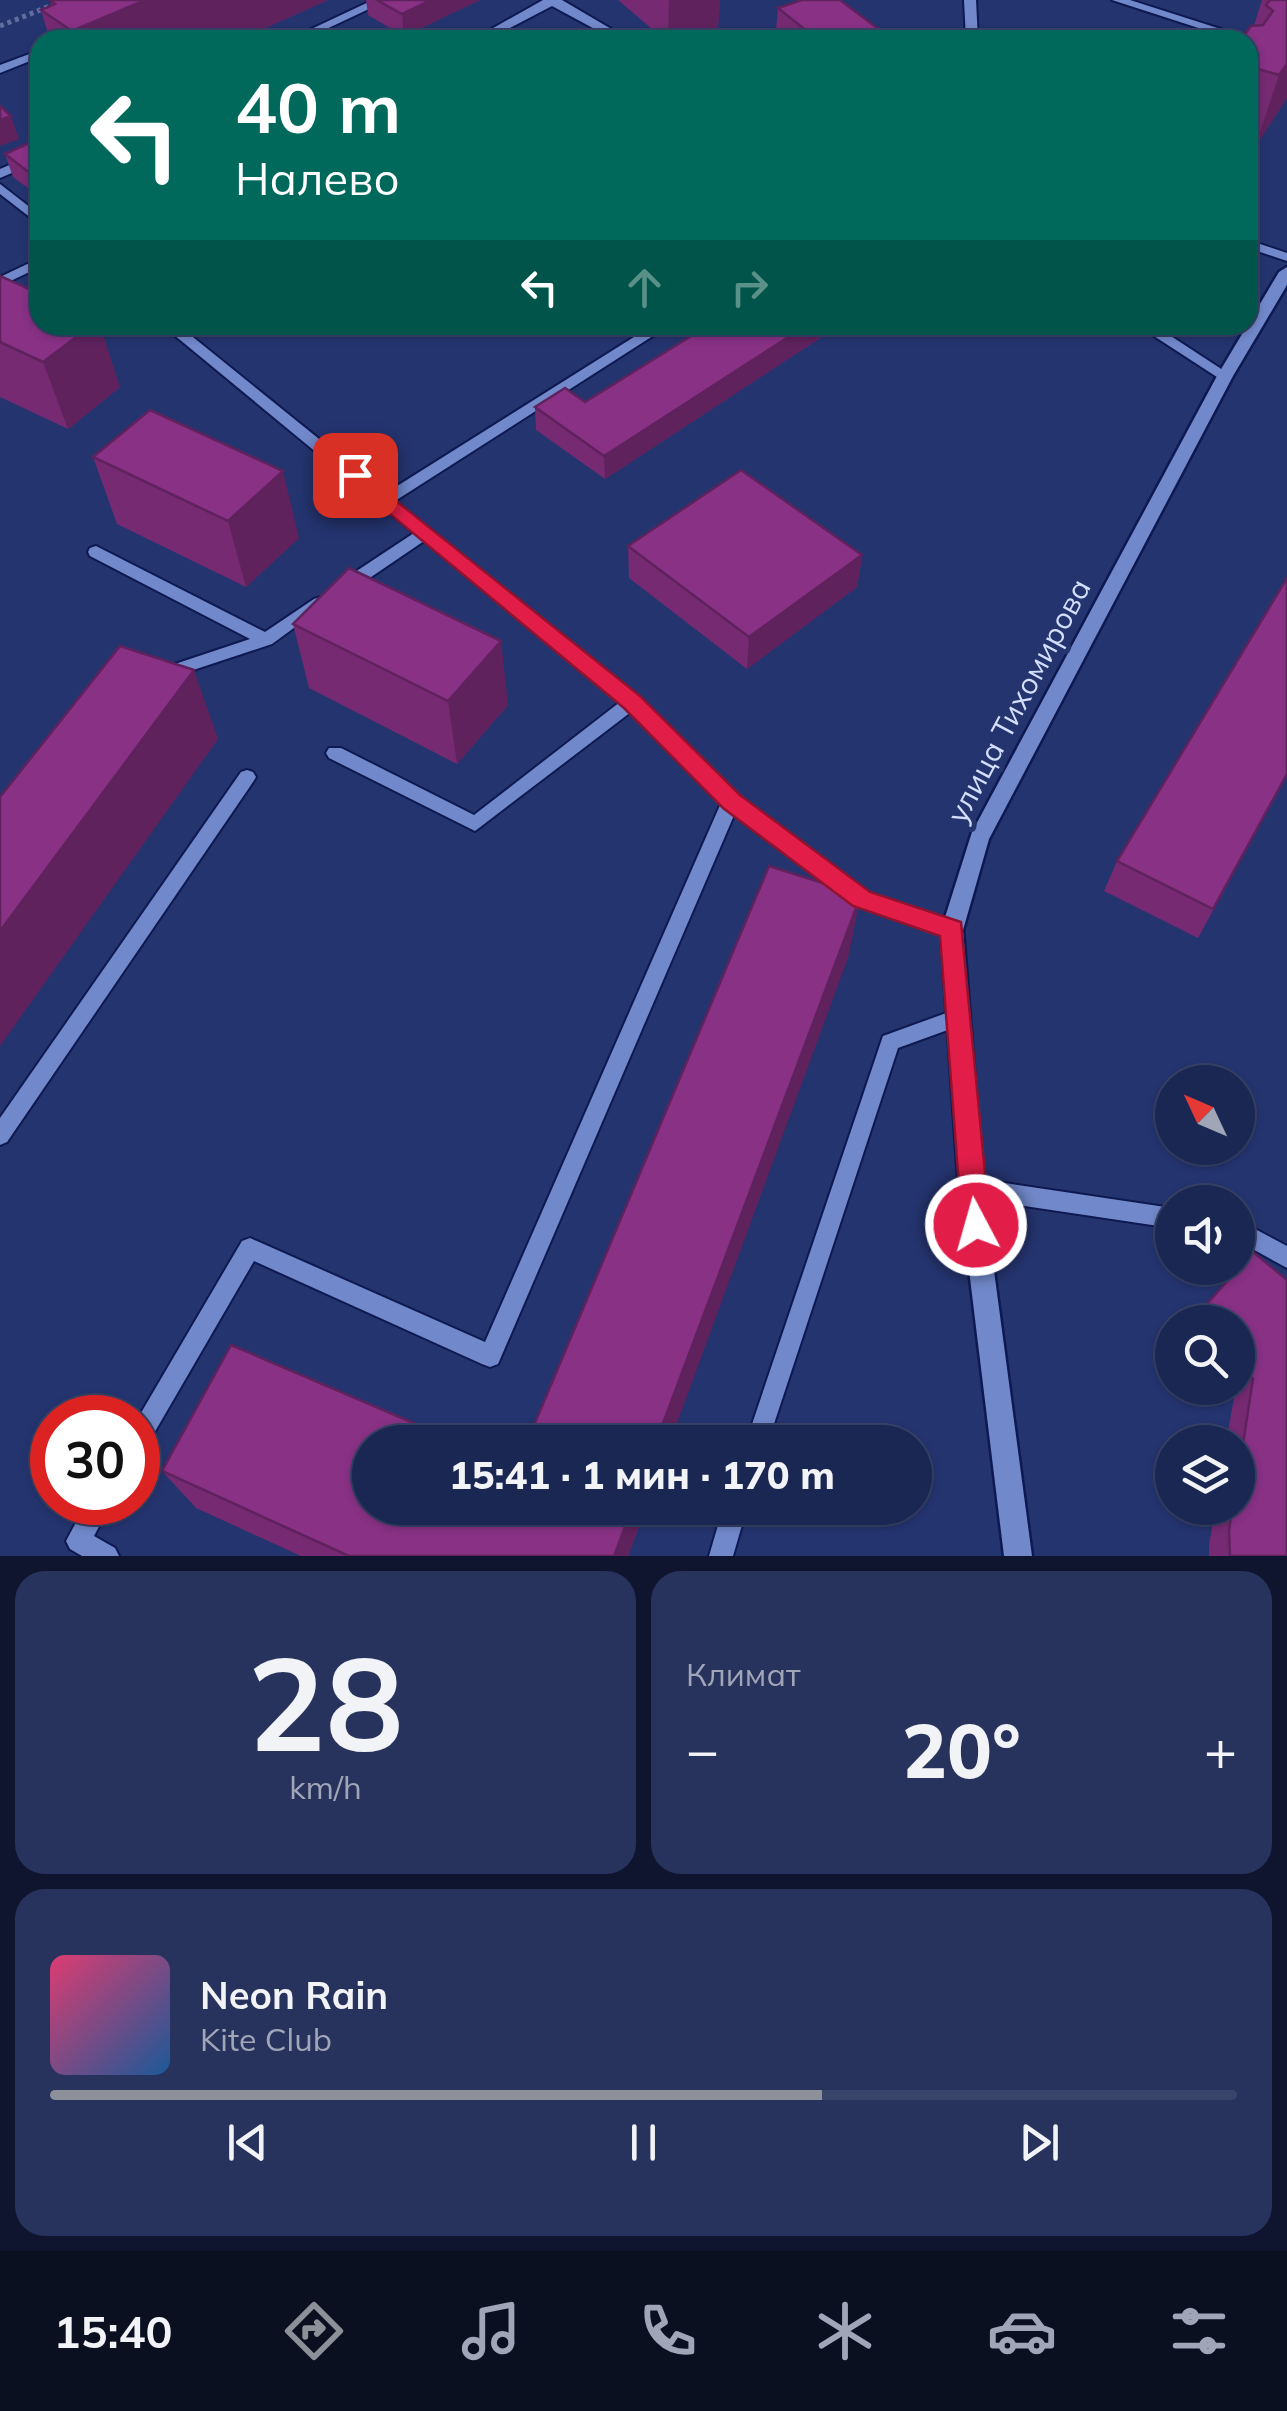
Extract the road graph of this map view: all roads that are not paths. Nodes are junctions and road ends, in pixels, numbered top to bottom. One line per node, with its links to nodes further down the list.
1 (382, 0): 5 (lane)
2 (970, 0): 8 (lane)
3 (1118, 0): 9 (lane)
4 (553, 1): 6 (lane); 7 (lane)
5 (316, 30)
6 (497, 30)
7 (606, 30)
8 (972, 30)
9 (1217, 30)
10 (30, 56): 11 (lane)
11 (0, 69)
12 (30, 160): 13 (lane)
13 (0, 174)
14 (0, 188): 15 (lane)
15 (30, 213)
16 (1258, 247): 17 (lane)
17 (1287, 257)
18 (30, 267): 20 (lane)
19 (1287, 272): 21 (street, улица Тихомирова)
20 (0, 282)
21 (1258, 321)
22 (181, 335): 27 (lane)
23 (647, 335): 27 (lane)
24 (1160, 335): 26 (lane)
25 (1249, 335): 26 (street, улица Тихомирова)
26 (1225, 376): 36 (street, улица Тихомирова)
27 (386, 500): 28 (lane)
28 (424, 534): 30 (lane); 32 (lane)
29 (96, 552): 30 (lane)
30 (266, 640): 31 (lane)
31 (143, 680)
32 (632, 702): 33 (lane); 35 (lane)
33 (335, 753)
34 (248, 778): 38 (lane)
35 (732, 801): 36 (lane); 43 (lane)
36 (952, 930): 37 (street, улица Тихомирова)
37 (960, 1018): 39 (street, улица Тихомирова); 44 (lane)
38 (0, 1134)
39 (972, 1188): 40 (lane); 49 (street, улица Тихомирова)
40 (1155, 1215)
41 (1255, 1240): 42 (lane)
42 (1287, 1258)
43 (160, 1401)
44 (763, 1425)
45 (87, 1525): 47 (lane)
46 (730, 1525): 48 (lane)
47 (107, 1556)
48 (721, 1556)
49 (1018, 1556)

